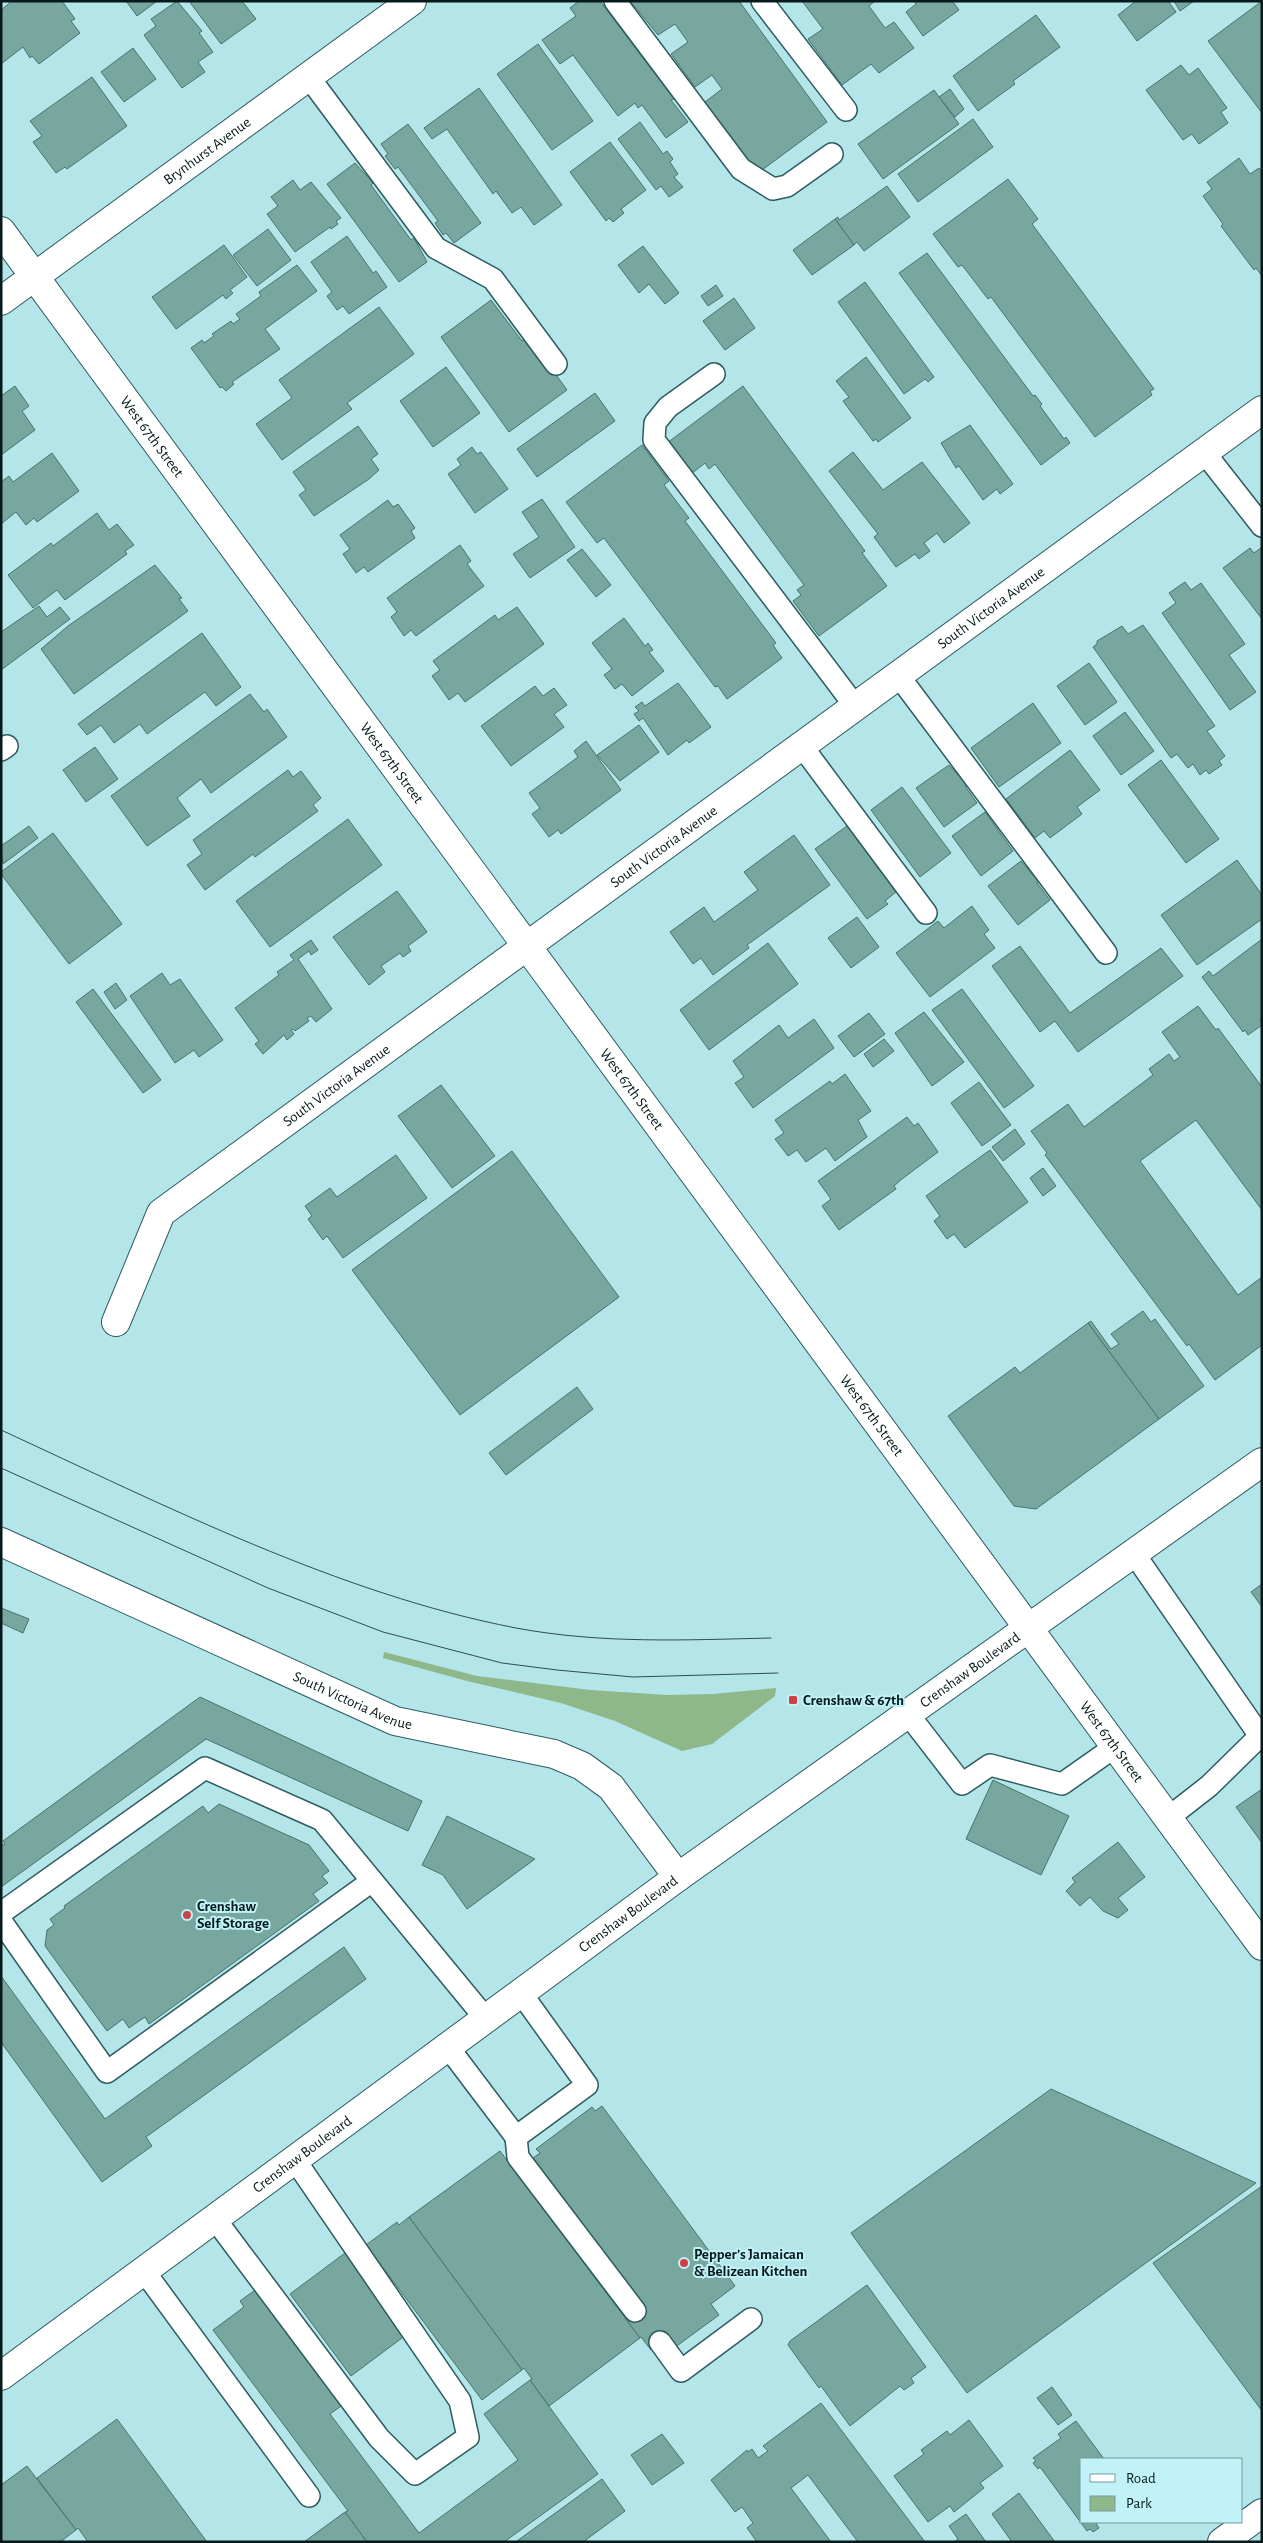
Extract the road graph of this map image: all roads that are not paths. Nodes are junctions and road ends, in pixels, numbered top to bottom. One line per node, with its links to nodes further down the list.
1 (412, 1): 4 (street, Brynhurst Avenue)
2 (616, 1): 6 (lane)
3 (762, 1): 5 (lane)
4 (308, 76): 8 (street, Brynhurst Avenue); 10 (lane)
5 (846, 110)
6 (832, 154)
7 (1, 231): 8 (street, West 67th Street)
8 (35, 277): 9 (street, Brynhurst Avenue); 19 (street, West 67th Street)
9 (1, 301)
10 (556, 364)
11 (714, 374): 16 (lane)
12 (1262, 410): 13 (street, South Victoria Avenue)
13 (1204, 452): 14 (lane); 15 (street, South Victoria Avenue)
14 (1262, 526)
15 (898, 675): 16 (street, South Victoria Avenue); 20 (lane)
16 (855, 706): 17 (street, South Victoria Avenue)
17 (801, 745): 18 (lane); 19 (street, South Victoria Avenue)
18 (926, 912)
19 (527, 945): 21 (street, South Victoria Avenue); 25 (street, West 67th Street)
20 (1106, 953)
21 (116, 1322)
22 (1262, 1462): 24 (street, Crenshaw Boulevard)
23 (1, 1542): 30 (street, South Victoria Avenue)
24 (1133, 1552): 25 (street, Crenshaw Boulevard); 27 (lane)
25 (1029, 1628): 26 (street, Crenshaw Boulevard); 28 (street, West 67th Street)
26 (908, 1714): 28 (lane); 30 (street, Crenshaw Boulevard)
27 (1261, 1735): 29 (lane)
28 (1116, 1746): 29 (street, West 67th Street)
29 (1168, 1818): 34 (street, West 67th Street)
30 (678, 1877): 35 (street, Crenshaw Boulevard)
31 (372, 1881): 32 (lane); 33 (lane); 36 (lane)
32 (1, 1913)
33 (1, 1921)
34 (1262, 1946)
35 (521, 1993): 36 (street, Crenshaw Boulevard); 38 (lane)
36 (486, 2019): 37 (street, Crenshaw Boulevard)
37 (448, 2047): 38 (lane); 39 (street, Crenshaw Boulevard)
38 (516, 2138): 42 (lane)
39 (295, 2160): 40 (street, Crenshaw Boulevard); 40 (lane)
40 (215, 2220): 41 (street, Crenshaw Boulevard)
41 (144, 2271): 45 (street, Crenshaw Boulevard); 46 (lane)
42 (636, 2311)
43 (751, 2319): 44 (lane)
44 (660, 2342)
45 (1, 2376)
46 (309, 2496)
47 (1262, 2513): 48 (street)
48 (1228, 2540)

